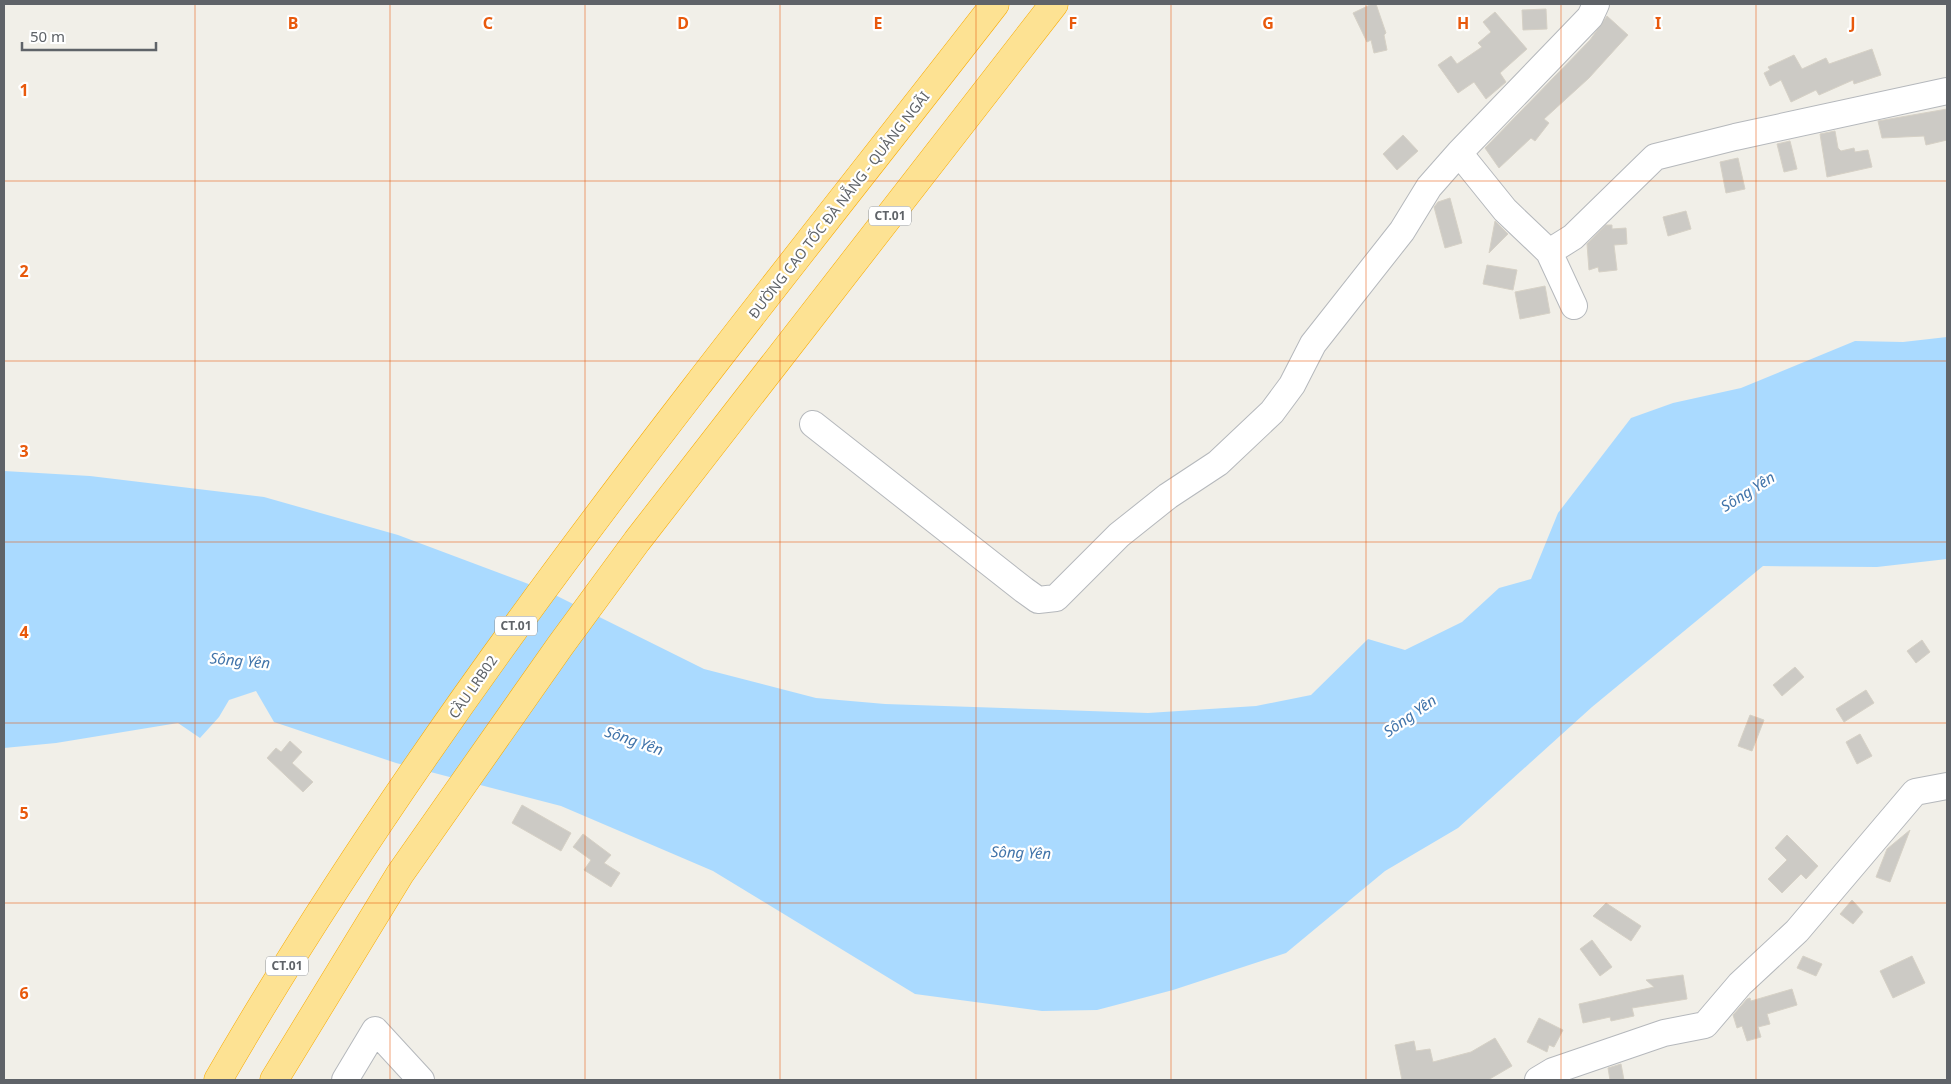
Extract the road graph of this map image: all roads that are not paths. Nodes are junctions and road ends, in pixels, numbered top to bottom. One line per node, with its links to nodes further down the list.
1 (995, 4): 8 (highway, ĐƯỜNG CAO TỐC ĐÀ NẴNG - QUẢNG NGÃI / CT.01)
2 (1054, 4): 12 (highway, CT.01)
3 (1596, 4): 5 (street)
4 (1947, 91): 6 (street)
5 (1458, 153): 6 (street); 9 (street)
6 (1549, 252): 7 (street)
7 (1574, 306)
8 (683, 405): 11 (highway, CẦU LRB02 / CT.01)
9 (813, 424)
10 (1947, 786): 15 (street)
11 (218, 1080)
12 (274, 1080)
13 (345, 1080): 14 (street)
14 (421, 1080)
15 (1538, 1080)

